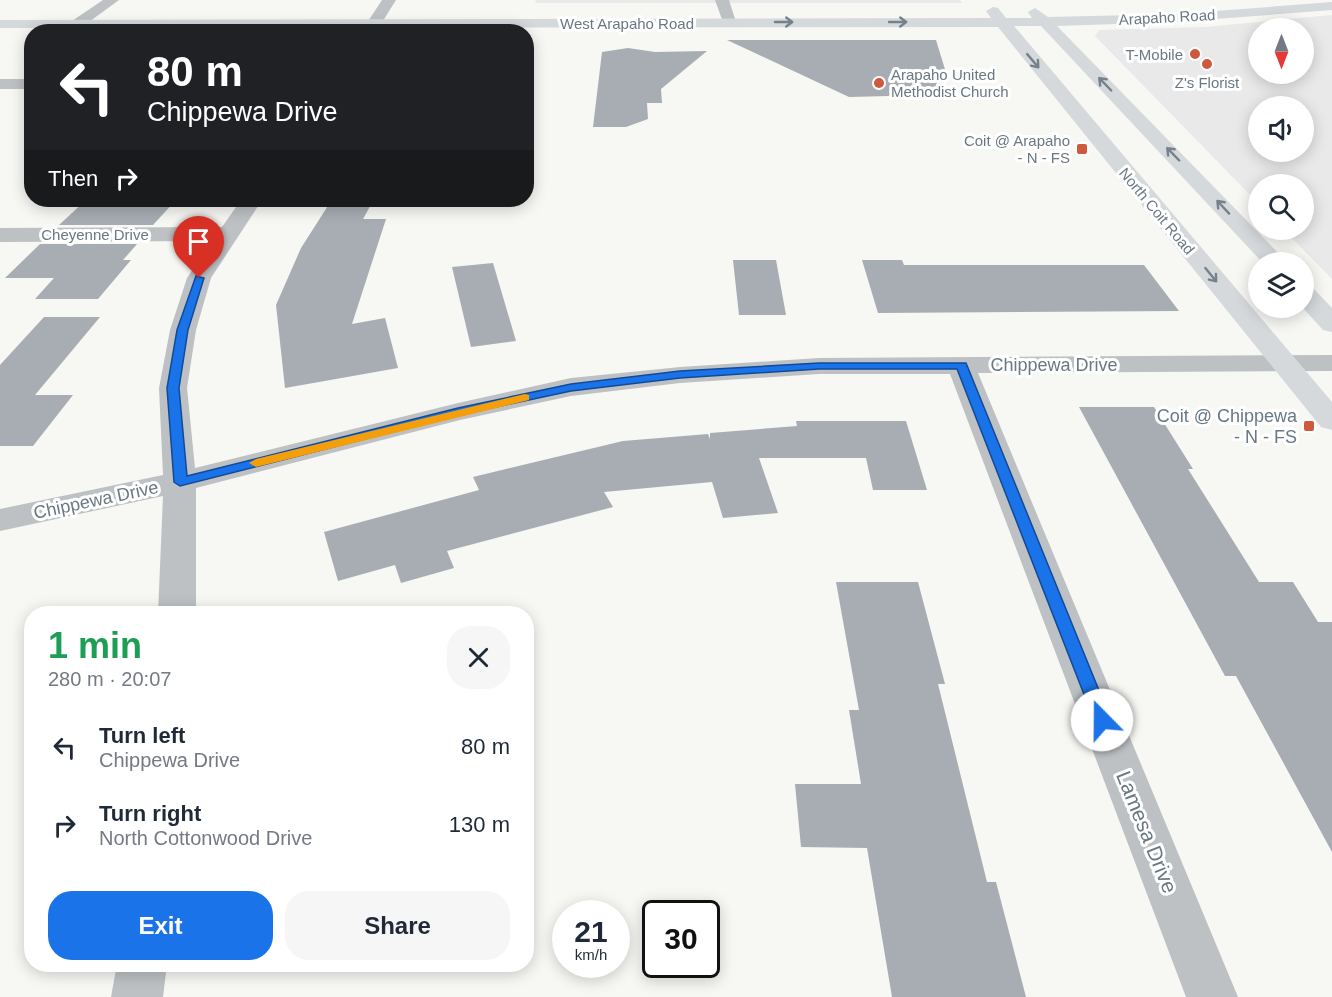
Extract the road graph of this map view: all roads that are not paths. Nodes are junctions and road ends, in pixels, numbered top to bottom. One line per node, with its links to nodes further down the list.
1 (112, 0): 10 (street)
2 (1236, 0): 5 (main road, Arapaho Road)
3 (1281, 0): 7 (main road)
4 (987, 4): 5 (main road, West Arapaho Road); 8 (main road, West Arapaho Road); 12 (main road, North Coit Road)
5 (1028, 5): 13 (main road)
6 (1332, 6): 7 (main road, Arapaho Road)
7 (1307, 8): 13 (main road, Arapaho Road)
8 (725, 11): 11 (main road, West Arapaho Road); 12 (main road, West Arapaho Road, one-way to 12)
9 (0, 13): 10 (main road, West Arapaho Road)
10 (93, 13): 11 (main road, West Arapaho Road); 15 (street)
11 (378, 16): 15 (main road, West Arapaho Road)
12 (1001, 22): 13 (main road, Arapaho Road); 18 (main road, North Coit Road, one-way to 18)
13 (1044, 22): 19 (main road, one-way to 13)
14 (0, 24): 15 (main road, West Arapaho Road)
15 (77, 24)
16 (0, 84): 17 (street)
17 (24, 84)
18 (1152, 182): 19 (main road); 26 (main road, North Coit Road, one-way to 26)
19 (1200, 182): 23 (main road, one-way to 19)
20 (246, 207): 21 (street)
21 (227, 234): 22 (street, Cheyenne Drive); 30 (street)
22 (0, 235)
23 (1266, 252)
24 (1314, 304): 25 (main road)
25 (1332, 324)
26 (1282, 363): 27 (street, Chippewa Drive); 28 (street, Chippewa Drive); 29 (main road, North Coit Road)
27 (1332, 363)
28 (962, 366): 30 (street, Chippewa Drive); 35 (street, Lamesa Drive)
29 (1332, 421)
30 (180, 482): 31 (street, Chippewa Drive); 32 (street)
31 (0, 520)
32 (177, 606)
33 (141, 972): 34 (street)
34 (137, 997)
35 (1212, 997)

